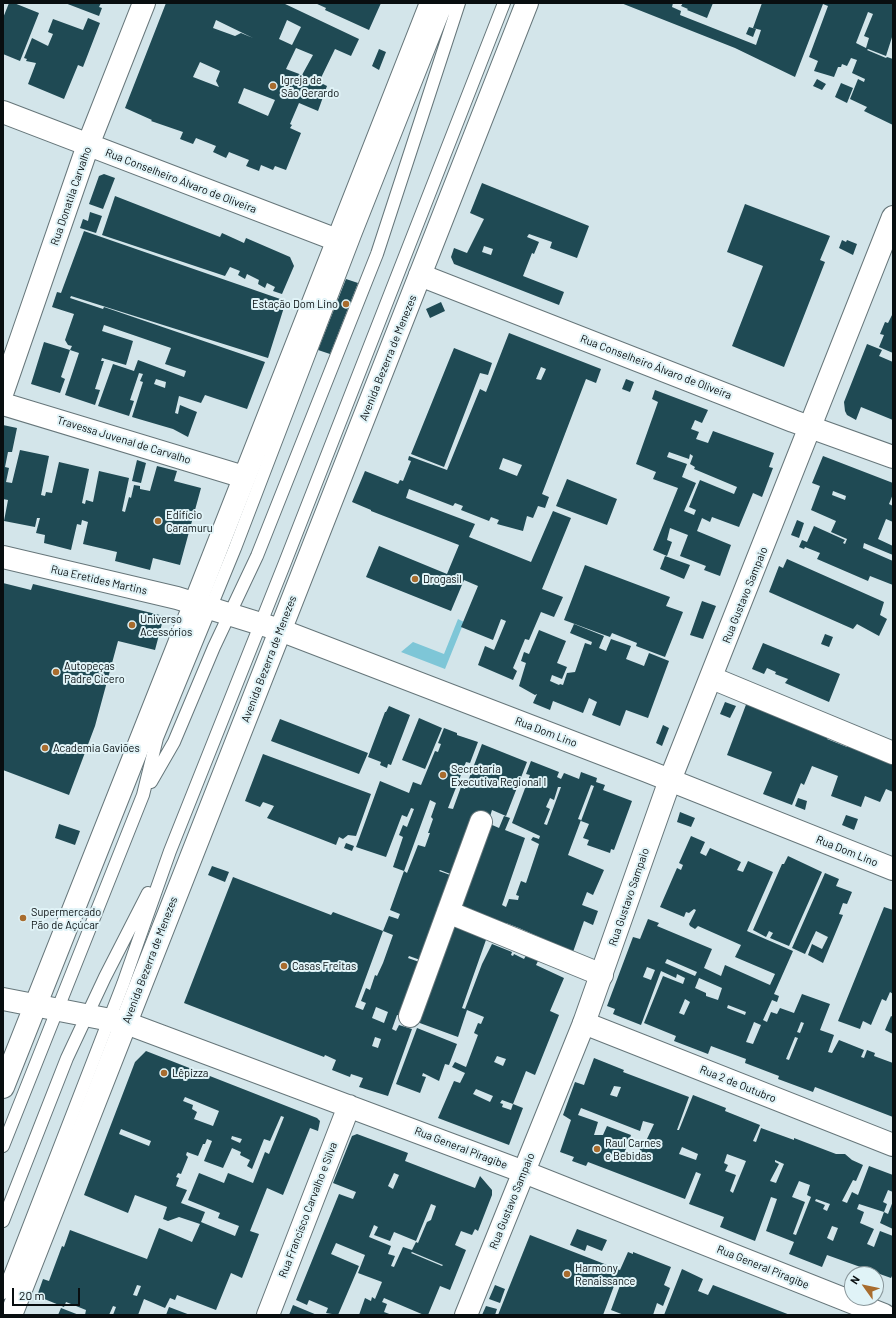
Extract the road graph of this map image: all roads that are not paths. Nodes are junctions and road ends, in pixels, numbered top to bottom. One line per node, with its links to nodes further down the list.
1 (144, 3): 8 (street, Rua Donatila Carvalho)
2 (430, 3): 10 (street)
3 (447, 3): 18 (lane)
4 (459, 3): 18 (lane)
5 (504, 3): 19 (lane, Avenida Bezerra de Menezes)
6 (527, 3): 11 (street, Avenida Bezerra de Menezes)
7 (3, 112): 8 (street, Rua Conselheiro Álvaro de Oliveira)
8 (88, 145): 10 (street, Rua Conselheiro Álvaro de Oliveira); 12 (street, Rua Donatila Carvalho)
9 (891, 229): 14 (street, Rua Gustavo Sampaio)
10 (337, 240): 16 (street)
11 (420, 275): 14 (street, Rua Conselheiro Álvaro de Oliveira); 19 (street, Avenida Bezerra de Menezes)
12 (3, 392)
13 (3, 404): 16 (street, Travessa Juvenal de Carvalho)
14 (811, 427): 15 (street, Rua Conselheiro Álvaro de Oliveira); 20 (street, Rua Gustavo Sampaio)
15 (893, 457)
16 (244, 477): 18 (street)
17 (3, 556): 18 (street, Rua Eretides Martins)
18 (211, 609): 19 (street, Rua Dom Lino); 23 (lane); 23 (lane); 30 (street)
19 (270, 627): 22 (street, Rua Dom Lino); 25 (lane, Avenida Bezerra de Menezes); 34 (street, Avenida Bezerra de Menezes)
20 (712, 678): 21 (street); 22 (street, Rua Gustavo Sampaio)
21 (893, 753)
22 (670, 780): 26 (street, Rua Dom Lino); 28 (street, Rua Gustavo Sampaio)
23 (143, 795): 31 (lane)
24 (481, 822): 27 (street)
25 (170, 851): 32 (lane, Avenida Bezerra de Menezes); 34 (lane, Avenida Bezerra de Menezes)
26 (893, 869)
27 (448, 912): 28 (street); 33 (street)
28 (602, 975): 35 (street, Rua Gustavo Sampaio)
29 (3, 999): 30 (street, Rua General Piragibe)
30 (35, 1006): 31 (street, Rua General Piragibe); 36 (street)
31 (57, 1010): 32 (street, Rua General Piragibe); 39 (lane)
32 (87, 1016): 34 (street, Rua General Piragibe); 41 (lane, Avenida Bezerra de Menezes)
33 (410, 1016)
34 (117, 1021): 37 (street, Rua General Piragibe); 42 (lane, Avenida Bezerra de Menezes); 43 (street, Avenida Bezerra de Menezes)
35 (584, 1023): 38 (street, Rua 2 de Outubro); 40 (street, Rua Gustavo Sampaio)
36 (3, 1087)
37 (349, 1106): 40 (street, Rua General Piragibe); 44 (street, Rua Francisco Carvalho e Silva)
38 (893, 1145)
39 (3, 1146)
40 (524, 1172): 45 (street, Rua Gustavo Sampaio); 46 (street, Rua General Piragibe)
41 (3, 1221)
42 (3, 1293)
43 (11, 1315)
44 (268, 1315)
45 (466, 1315)
46 (884, 1315)

